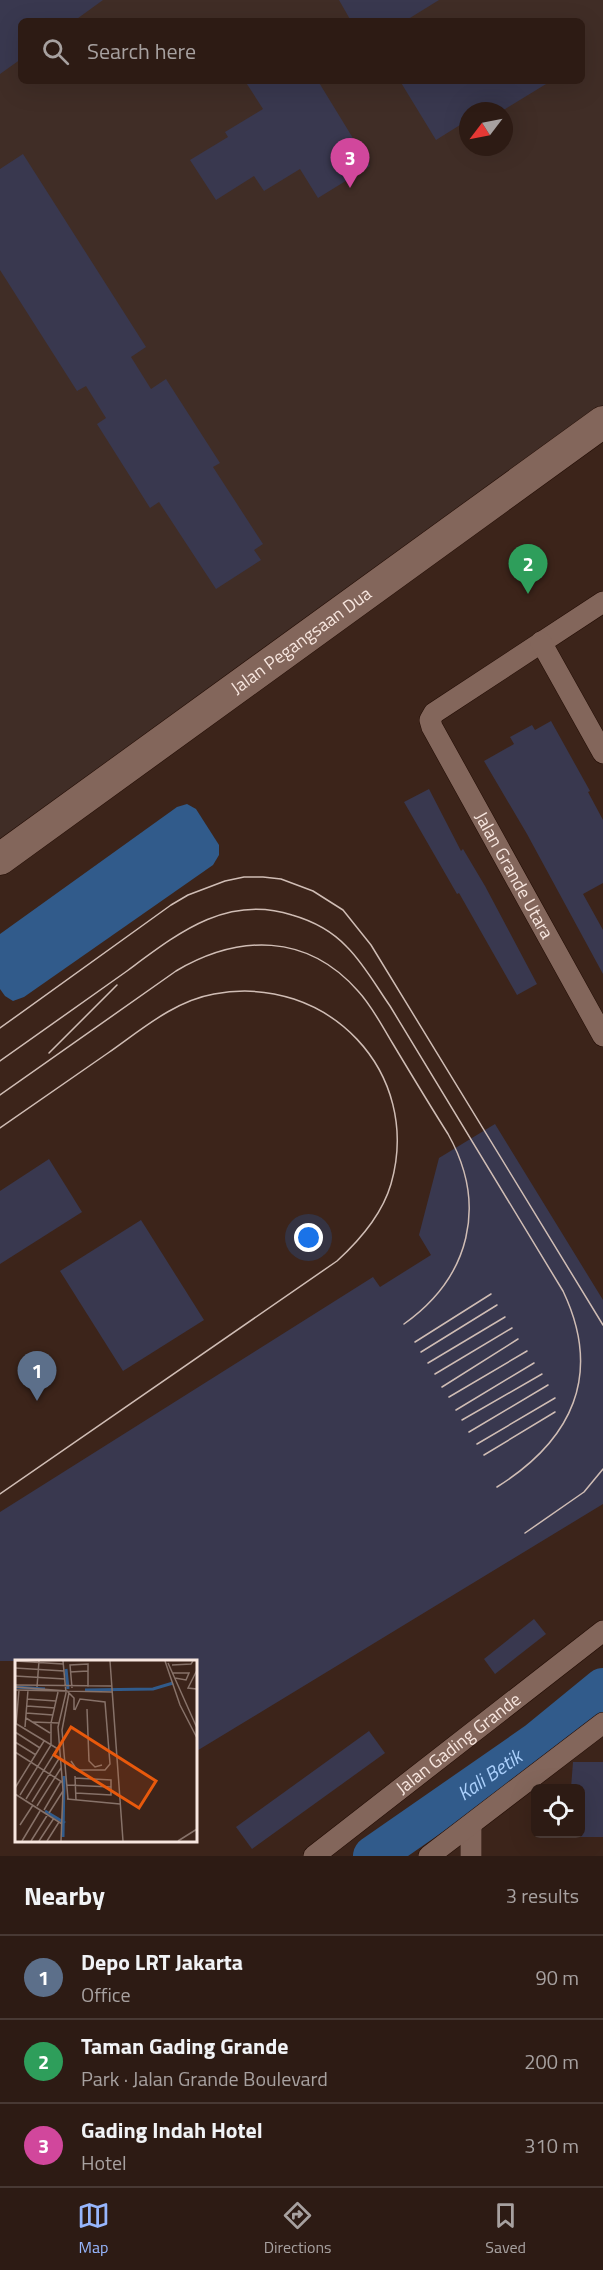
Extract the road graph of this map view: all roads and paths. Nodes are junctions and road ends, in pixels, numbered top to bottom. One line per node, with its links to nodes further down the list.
1 (603, 422): 5 (main road, Jalan Pegangsaan Dua)
2 (603, 602): 3 (street)
3 (541, 642): 4 (street); 6 (street, Jalan Grande Utara)
4 (603, 753)
5 (0, 859)
6 (603, 1036)
7 (603, 1631): 12 (street, Jalan Gading Grande)
8 (603, 1724): 9 (street)
9 (574, 1746): 10 (street); 11 (street)
10 (603, 1746)
11 (471, 1825): 13 (street); 14 (street)
12 (314, 1856)
13 (429, 1856)
14 (471, 1856)

